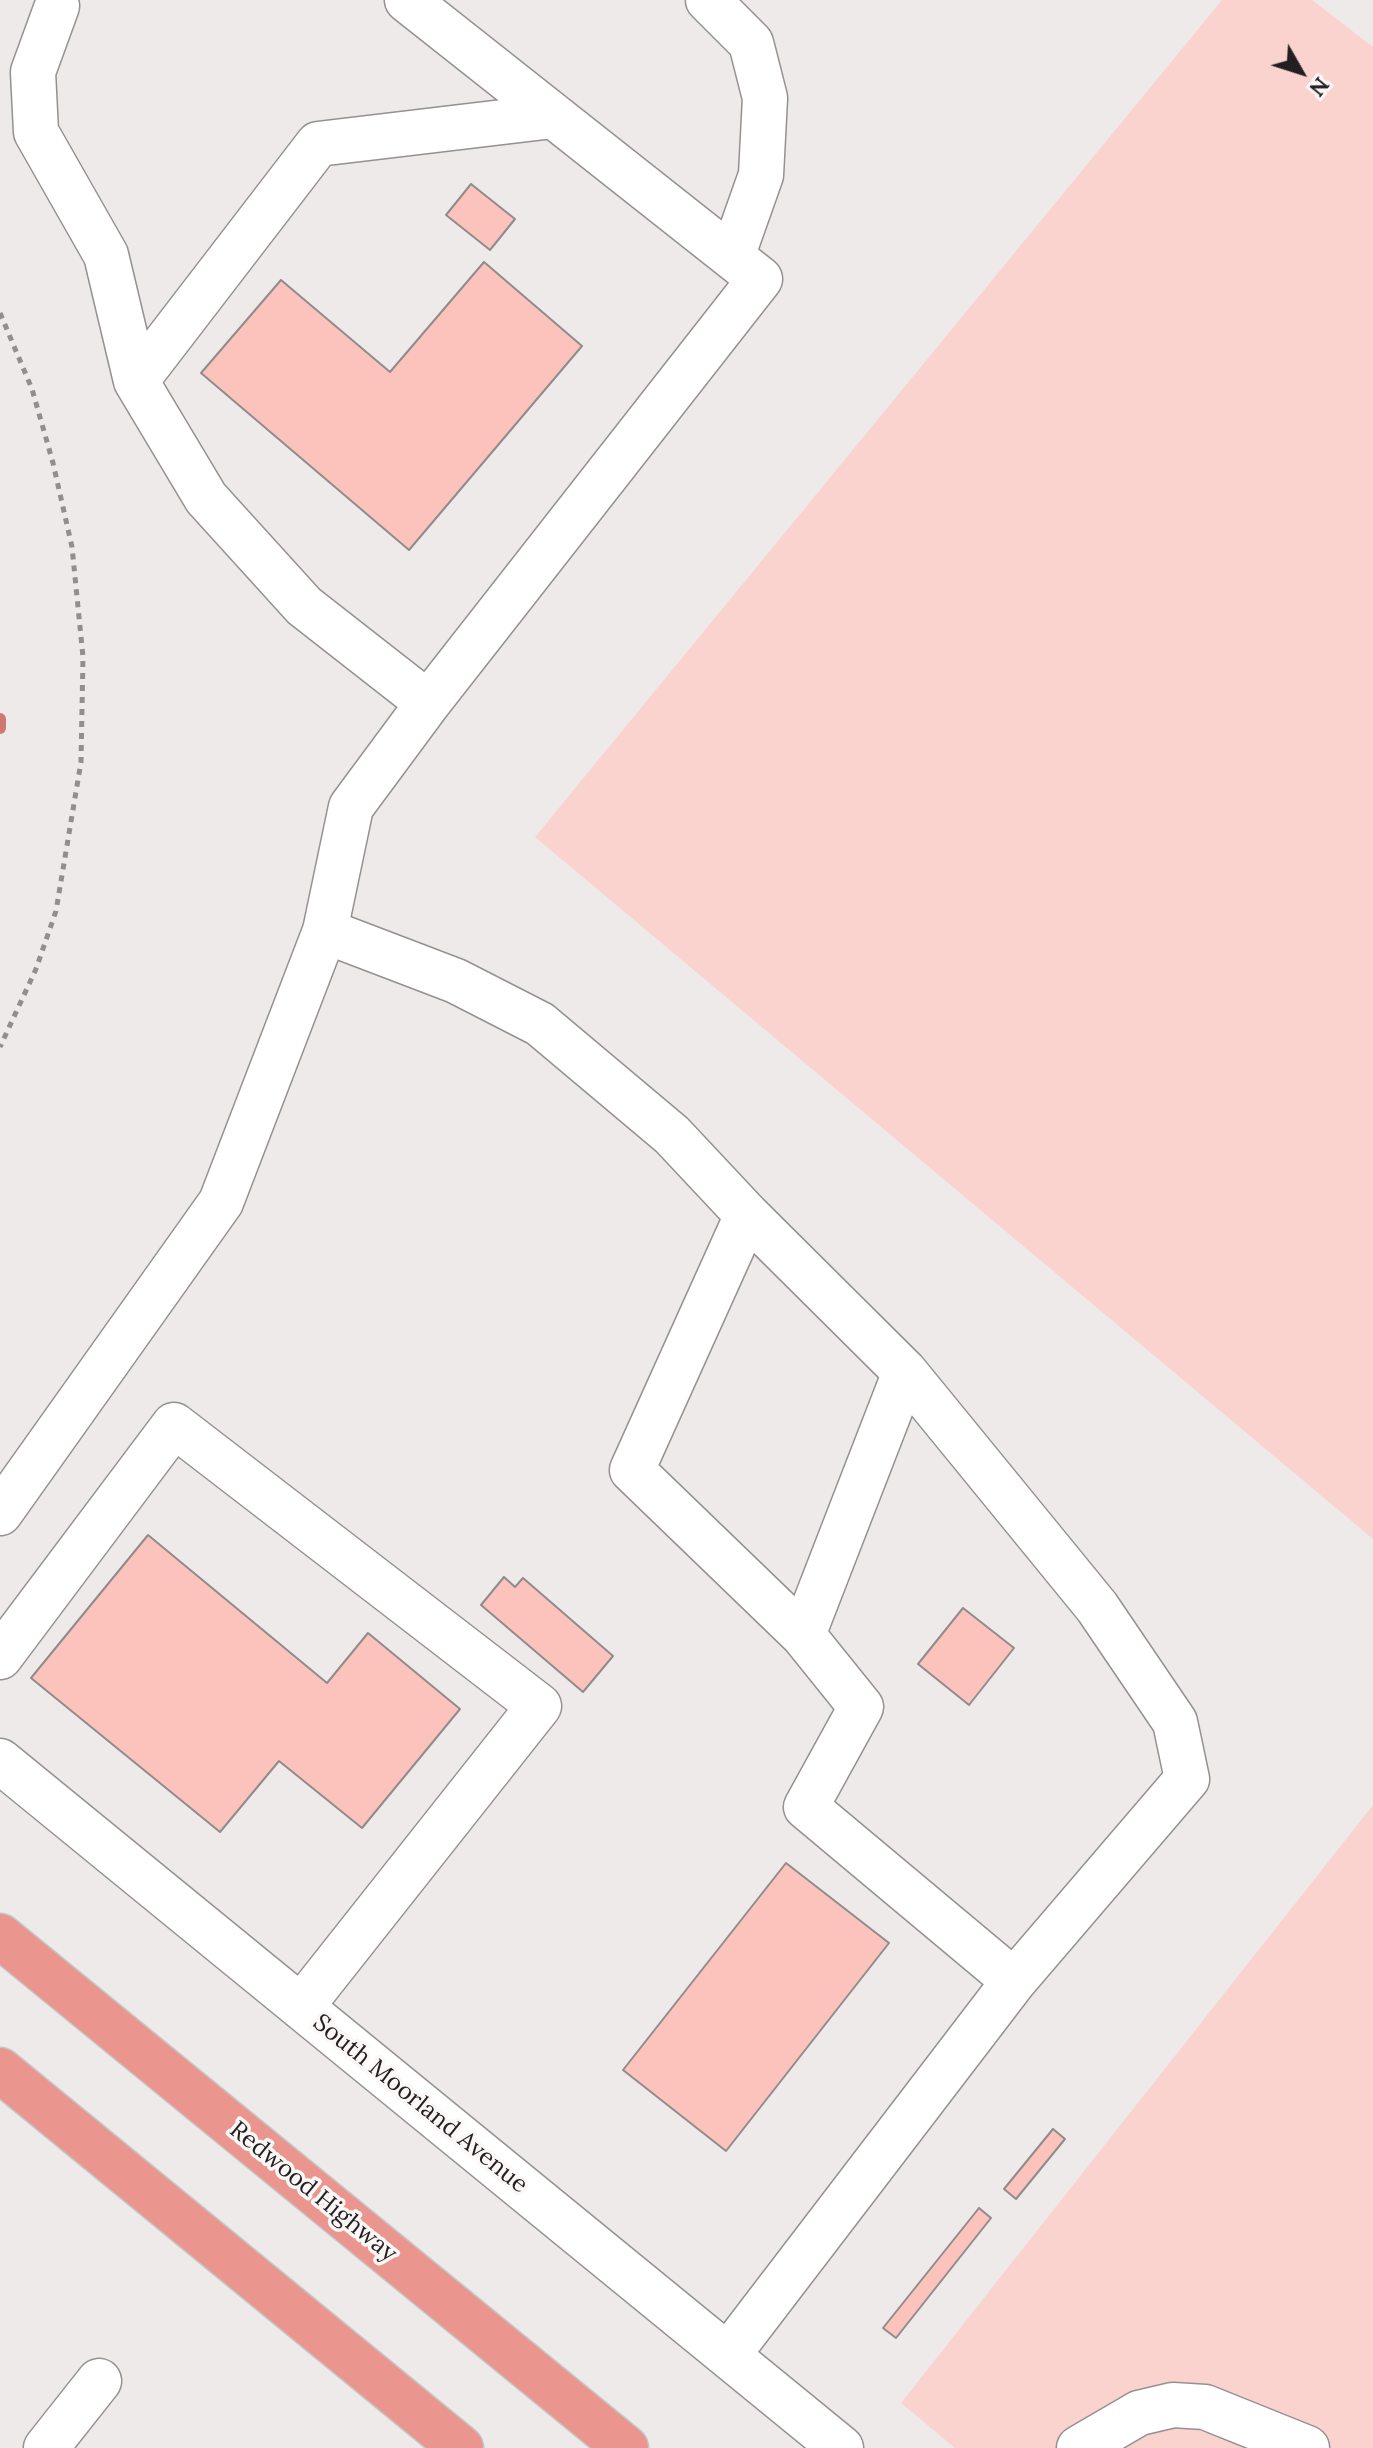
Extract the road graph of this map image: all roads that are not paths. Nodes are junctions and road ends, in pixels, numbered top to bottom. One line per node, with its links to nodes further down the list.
1 (407, 0): 4 (street)
2 (708, 0): 5 (street)
3 (57, 6): 6 (street)
4 (553, 116): 5 (street); 6 (street)
5 (732, 257): 7 (street)
6 (136, 381): 7 (street)
7 (428, 703): 8 (street)
8 (325, 931): 9 (street); 11 (street)
9 (747, 1215): 10 (street); 12 (street)
10 (905, 1372): 12 (street); 16 (street)
11 (0, 1513)
12 (803, 1635): 16 (street)
13 (0, 1657): 17 (street)
14 (0, 1761): 17 (street, South Moorland Avenue)
15 (0, 1936): 23 (highway, Redwood Highway)
16 (1014, 1981): 19 (street)
17 (301, 2007): 19 (street, South Moorland Avenue)
18 (0, 2070): 22 (highway)
19 (728, 2355): 24 (street, South Moorland Avenue)
20 (99, 2381): 21 (street)
21 (46, 2448)
22 (461, 2448)
23 (626, 2448)
24 (841, 2448)
25 (1079, 2448): 26 (street)
26 (1307, 2448)

